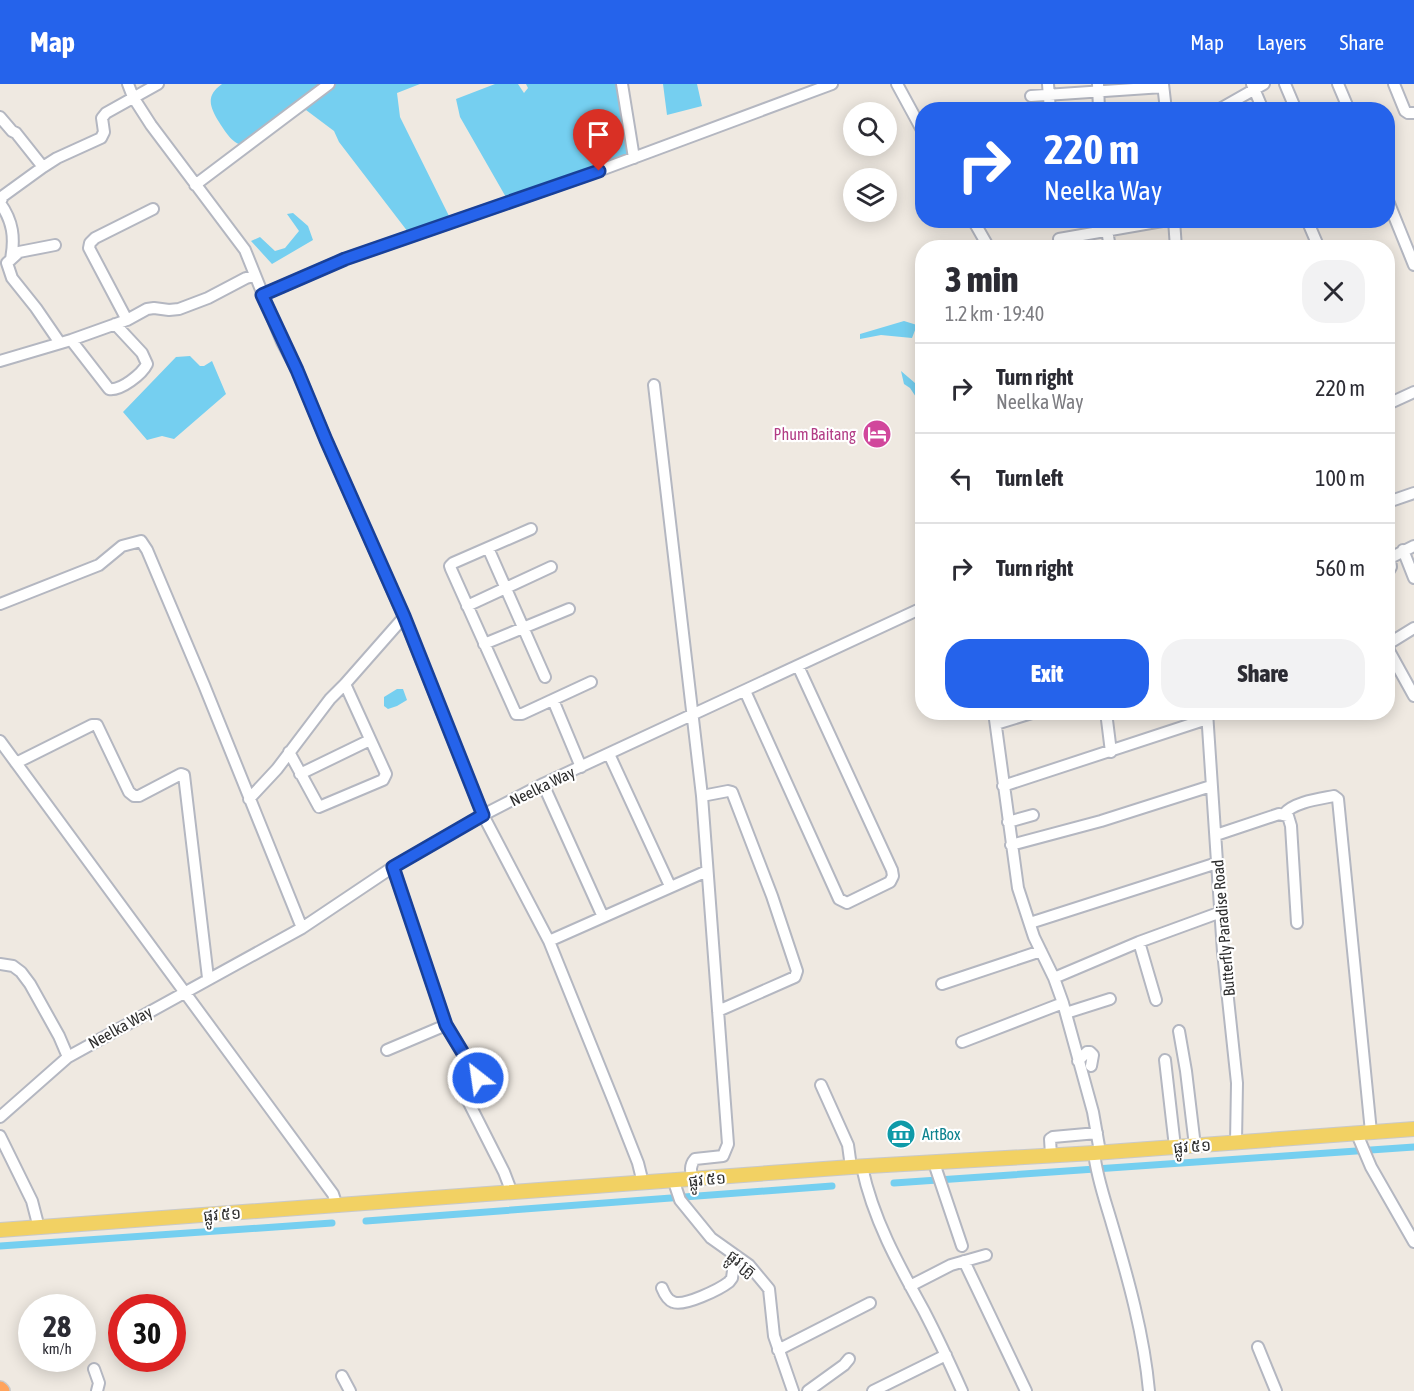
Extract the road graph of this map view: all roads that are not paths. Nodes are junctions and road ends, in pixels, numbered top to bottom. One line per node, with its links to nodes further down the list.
1 (128, 84): 15 (street)
2 (158, 84): 15 (street)
3 (329, 84): 26 (street)
4 (622, 84): 24 (street)
5 (832, 84): 24 (street)
6 (897, 84): 23 (street)
7 (1285, 84): 19 (street)
8 (1338, 84): 20 (street)
9 (1394, 84): 21 (street)
10 (1163, 86): 12 (street); 16 (street)
11 (1257, 86): 17 (street); 18 (street)
12 (1098, 88): 13 (street)
13 (1048, 89): 14 (street)
14 (1031, 96)
15 (133, 98): 25 (street); 26 (street)
16 (1165, 102)
17 (1231, 102)
18 (1261, 102)
19 (1293, 102)
20 (1346, 102)
21 (1414, 113)
22 (0, 117): 25 (street)
23 (915, 117)
24 (634, 158): 38 (street)
25 (43, 167): 27 (street)
26 (195, 184): 37 (street)
27 (0, 203): 35 (street)
28 (153, 209): 39 (street)
29 (1395, 218): 36 (street)
30 (1119, 228): 31 (street)
31 (1107, 230): 32 (street); 33 (street)
32 (1059, 239)
33 (1109, 240)
34 (55, 245): 35 (street)
35 (11, 259): 42 (street)
36 (1414, 265)
37 (254, 276): 38 (street); 39 (street)
38 (262, 295): 60 (street)
39 (127, 320): 40 (street)
40 (115, 324): 41 (street); 41 (street)
41 (71, 340): 42 (street)
42 (60, 343): 43 (street)
43 (0, 362)
44 (654, 385): 73 (street)
45 (1414, 392): 46 (street)
46 (1395, 401)
47 (1414, 493): 48 (street)
48 (1395, 500)
49 (531, 529): 50 (street)
50 (488, 548): 55 (street); 57 (street)
51 (1409, 548): 52 (street); 54 (street)
52 (1395, 554)
53 (551, 567): 55 (street)
54 (1414, 578)
55 (506, 588): 57 (street); 61 (street)
56 (0, 604): 92 (street)
57 (467, 606): 64 (street)
58 (568, 609): 61 (street)
59 (915, 611): 66 (street, Neelka Way)
60 (404, 616): 69 (street); 94 (street)
61 (523, 628): 64 (street); 67 (street)
62 (1414, 628): 63 (street)
63 (1395, 640)
64 (484, 644): 72 (street)
65 (1395, 661): 71 (street)
66 (798, 666): 70 (street, Neelka Way); 70 (street)
67 (545, 677)
68 (591, 681): 72 (street)
69 (345, 684): 80 (street); 82 (street)
70 (745, 690): 73 (street, Neelka Way)
71 (1413, 691)
72 (553, 700): 86 (street)
73 (693, 714): 84 (street, Neelka Way); 91 (street)
74 (995, 720): 79 (street)
75 (1009, 720): 79 (street)
76 (1107, 720): 83 (street)
77 (1196, 720): 83 (street)
78 (1207, 720): 90 (street, Butterfly Paradise Road)
79 (996, 724): 89 (street)
80 (370, 740): 87 (street); 87 (street)
81 (0, 741): 85 (street)
82 (289, 752): 87 (street); 92 (street)
83 (1111, 752): 89 (street)
84 (609, 754): 86 (street, Neelka Way); 102 (street)
85 (16, 763): 112 (street); 115 (street)
86 (581, 767): 88 (street, Neelka Way)
87 (300, 774)
88 (543, 784): 94 (street, Neelka Way); 104 (street)
89 (1003, 786): 96 (street)
90 (1211, 786): 97 (street, Butterfly Paradise Road); 98 (street)
91 (702, 796): 101 (street); 119 (street)
92 (249, 799): 107 (street)
93 (1284, 814): 97 (street); 105 (street); 135 (street)
94 (483, 815): 100 (street, Neelka Way); 108 (street)
95 (1032, 815): 96 (street)
96 (1008, 822): 98 (street)
97 (1216, 835): 99 (street, Butterfly Paradise Road)
98 (1011, 845): 106 (street)
99 (1217, 863): 103 (street, Butterfly Paradise Road); 106 (street)
100 (393, 867): 107 (street, Neelka Way); 120 (street)
101 (707, 871): 102 (street); 119 (street)
102 (670, 886): 104 (street)
103 (1221, 912): 109 (street); 131 (street, Butterfly Paradise Road)
104 (603, 916): 108 (street)
105 (1297, 922)
106 (1030, 923): 110 (street)
107 (302, 928): 112 (street, Neelka Way)
108 (549, 941): 141 (street)
109 (1139, 942): 113 (street); 117 (street)
110 (1041, 951): 113 (street); 114 (street)
111 (0, 964): 124 (street)
112 (208, 978): 115 (street, Neelka Way)
113 (1054, 978): 118 (street)
114 (942, 984)
115 (184, 992): 124 (street, Neelka Way); 144 (street)
116 (1110, 999): 118 (street)
117 (1156, 1000)
118 (1065, 1008): 122 (street); 125 (street)
119 (718, 1011): 140 (street)
120 (446, 1025): 123 (street); 143 (street)
121 (1179, 1031): 133 (street)
122 (962, 1042)
123 (387, 1050)
124 (68, 1057): 129 (street, Neelka Way)
125 (1078, 1060): 127 (street); 136 (street)
126 (1166, 1060): 134 (street)
127 (1091, 1066)
128 (821, 1085): 138 (street)
129 (0, 1117)
130 (1414, 1129): 135 (main road, ផ្លូវ ៥១)
131 (1236, 1134): 133 (main road, ផ្លូវ ៥១); 135 (main road, ផ្លូវ ៥១)
132 (0, 1136): 145 (street)
133 (1195, 1137): 134 (main road, ផ្លូវ ៥១)
134 (1174, 1140): 136 (main road, ផ្លូវ ៥១)
135 (1364, 1142): 147 (street)
136 (1097, 1147): 137 (main road, ផ្លូវ ៥១); 137 (street); 168 (street)
137 (1051, 1148): 139 (main road, ផ្លូវ ៥១)
138 (853, 1161): 139 (main road, ផ្លូវ ៥១); 140 (main road, ផ្លូវ ៥១); 152 (street)
139 (935, 1167): 148 (street)
140 (693, 1180): 142 (main road, ផ្លូវ ៥១)
141 (643, 1183): 142 (main road, ផ្លូវ ៥១); 143 (main road, ផ្លូវ ៥១)
142 (675, 1185): 150 (street, ផ្លូវ គ្រូ)
143 (512, 1193): 144 (main road, ផ្លូវ ៥១)
144 (337, 1206): 145 (main road, ផ្លូវ ៥១)
145 (39, 1228): 146 (main road, ផ្លូវ ៥១)
146 (0, 1230)
147 (1414, 1242)
148 (962, 1246)
149 (986, 1255): 151 (street)
150 (735, 1256): 153 (street); 156 (street, ផ្លូវ គ្រូ)
151 (964, 1261): 152 (street); 167 (street)
152 (910, 1286): 157 (street)
153 (662, 1288)
154 (870, 1303): 156 (street)
155 (1258, 1347): 169 (street)
156 (778, 1350): 163 (street, ផ្លូវ គ្រូ)
157 (946, 1355): 165 (street); 166 (street)
158 (849, 1359): 164 (street)
159 (95, 1372): 161 (street)
160 (342, 1376): 162 (street)
161 (97, 1391)
162 (350, 1391)
163 (793, 1391)
164 (808, 1391)
165 (873, 1391)
166 (962, 1391)
167 (1026, 1391)
168 (1149, 1391)
169 (1276, 1391)

